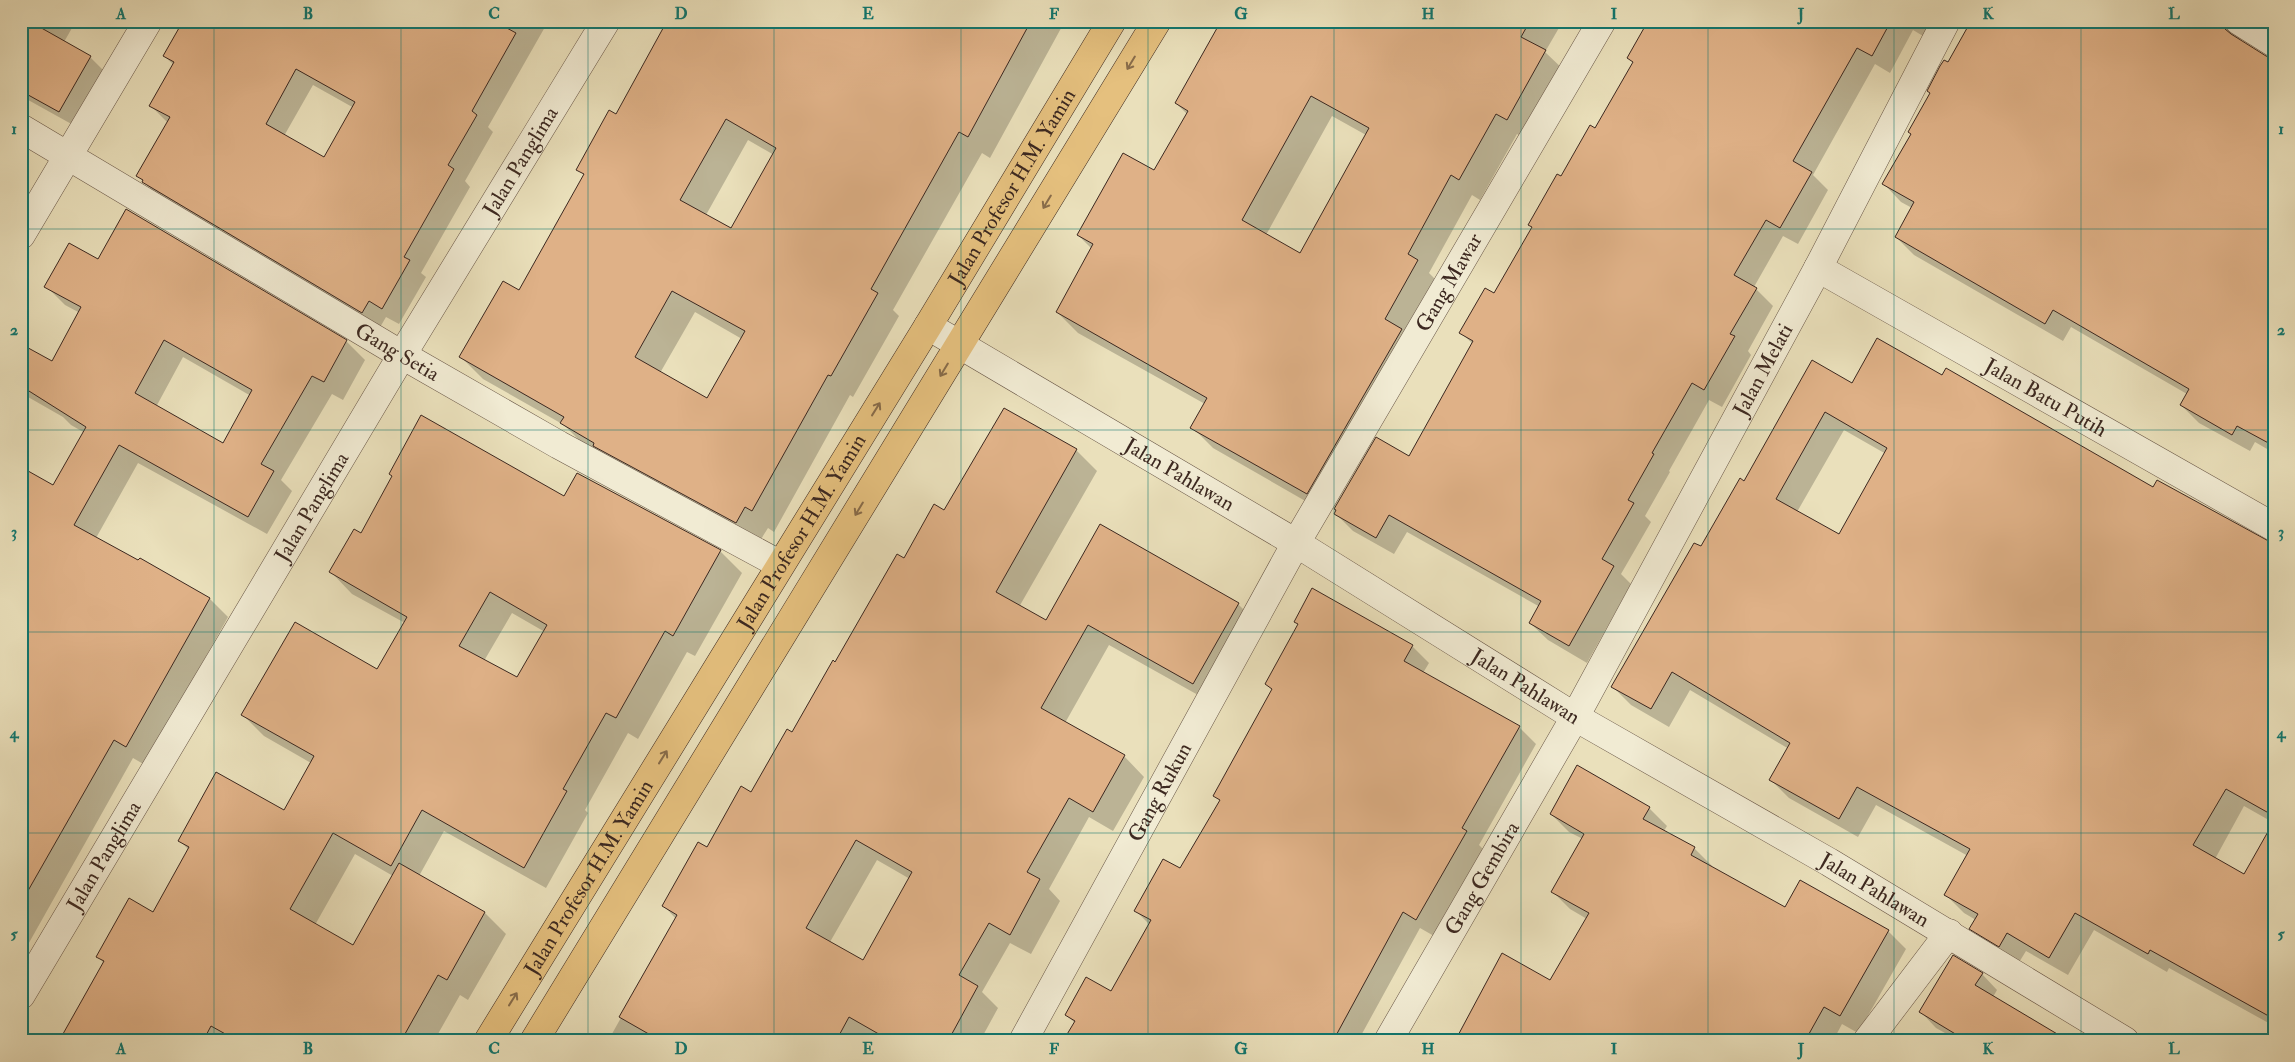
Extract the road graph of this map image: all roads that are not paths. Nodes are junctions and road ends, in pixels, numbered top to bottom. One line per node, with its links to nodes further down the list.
1 (148, 21): 10 (street)
2 (606, 21): 15 (street, Jalan Panglima)
3 (1112, 21): 13 (main road, Jalan Profesor H.M. Yamin)
4 (1156, 21): 14 (main road, Jalan Profesor H.M. Yamin, one-way to 14)
5 (1602, 21): 17 (street, Gang Mawar)
6 (1946, 21): 12 (street, Jalan Melati)
7 (2239, 21): 8 (street)
8 (2274, 43)
9 (21, 128): 10 (street, Gang Setia)
10 (70, 156): 11 (street); 15 (street, Gang Setia)
11 (21, 235)
12 (1818, 268): 16 (street, Jalan Batu Putih); 19 (street, Jalan Melati)
13 (928, 326): 14 (street, Jalan Pahlawan); 18 (main road, Jalan Profesor H.M. Yamin, one-way to 13)
14 (960, 344): 17 (street, Jalan Pahlawan); 23 (main road, Jalan Profesor H.M. Yamin, one-way to 23)
15 (402, 356): 18 (street, Gang Setia); 21 (street, Jalan Panglima)
16 (2274, 527)
17 (1296, 543): 19 (street, Jalan Pahlawan); 24 (street, Gang Rukun)
18 (779, 564): 22 (main road, Jalan Profesor H.M. Yamin, one-way to 18)
19 (1575, 717): 20 (street, Jalan Pahlawan); 25 (street, Gang Gembira)
20 (1949, 933): 26 (street); 27 (street, Jalan Pahlawan)
21 (21, 995)
22 (488, 1041)
23 (534, 1041)
24 (1023, 1041)
25 (1388, 1041)
26 (1867, 1041)
27 (2125, 1041)

